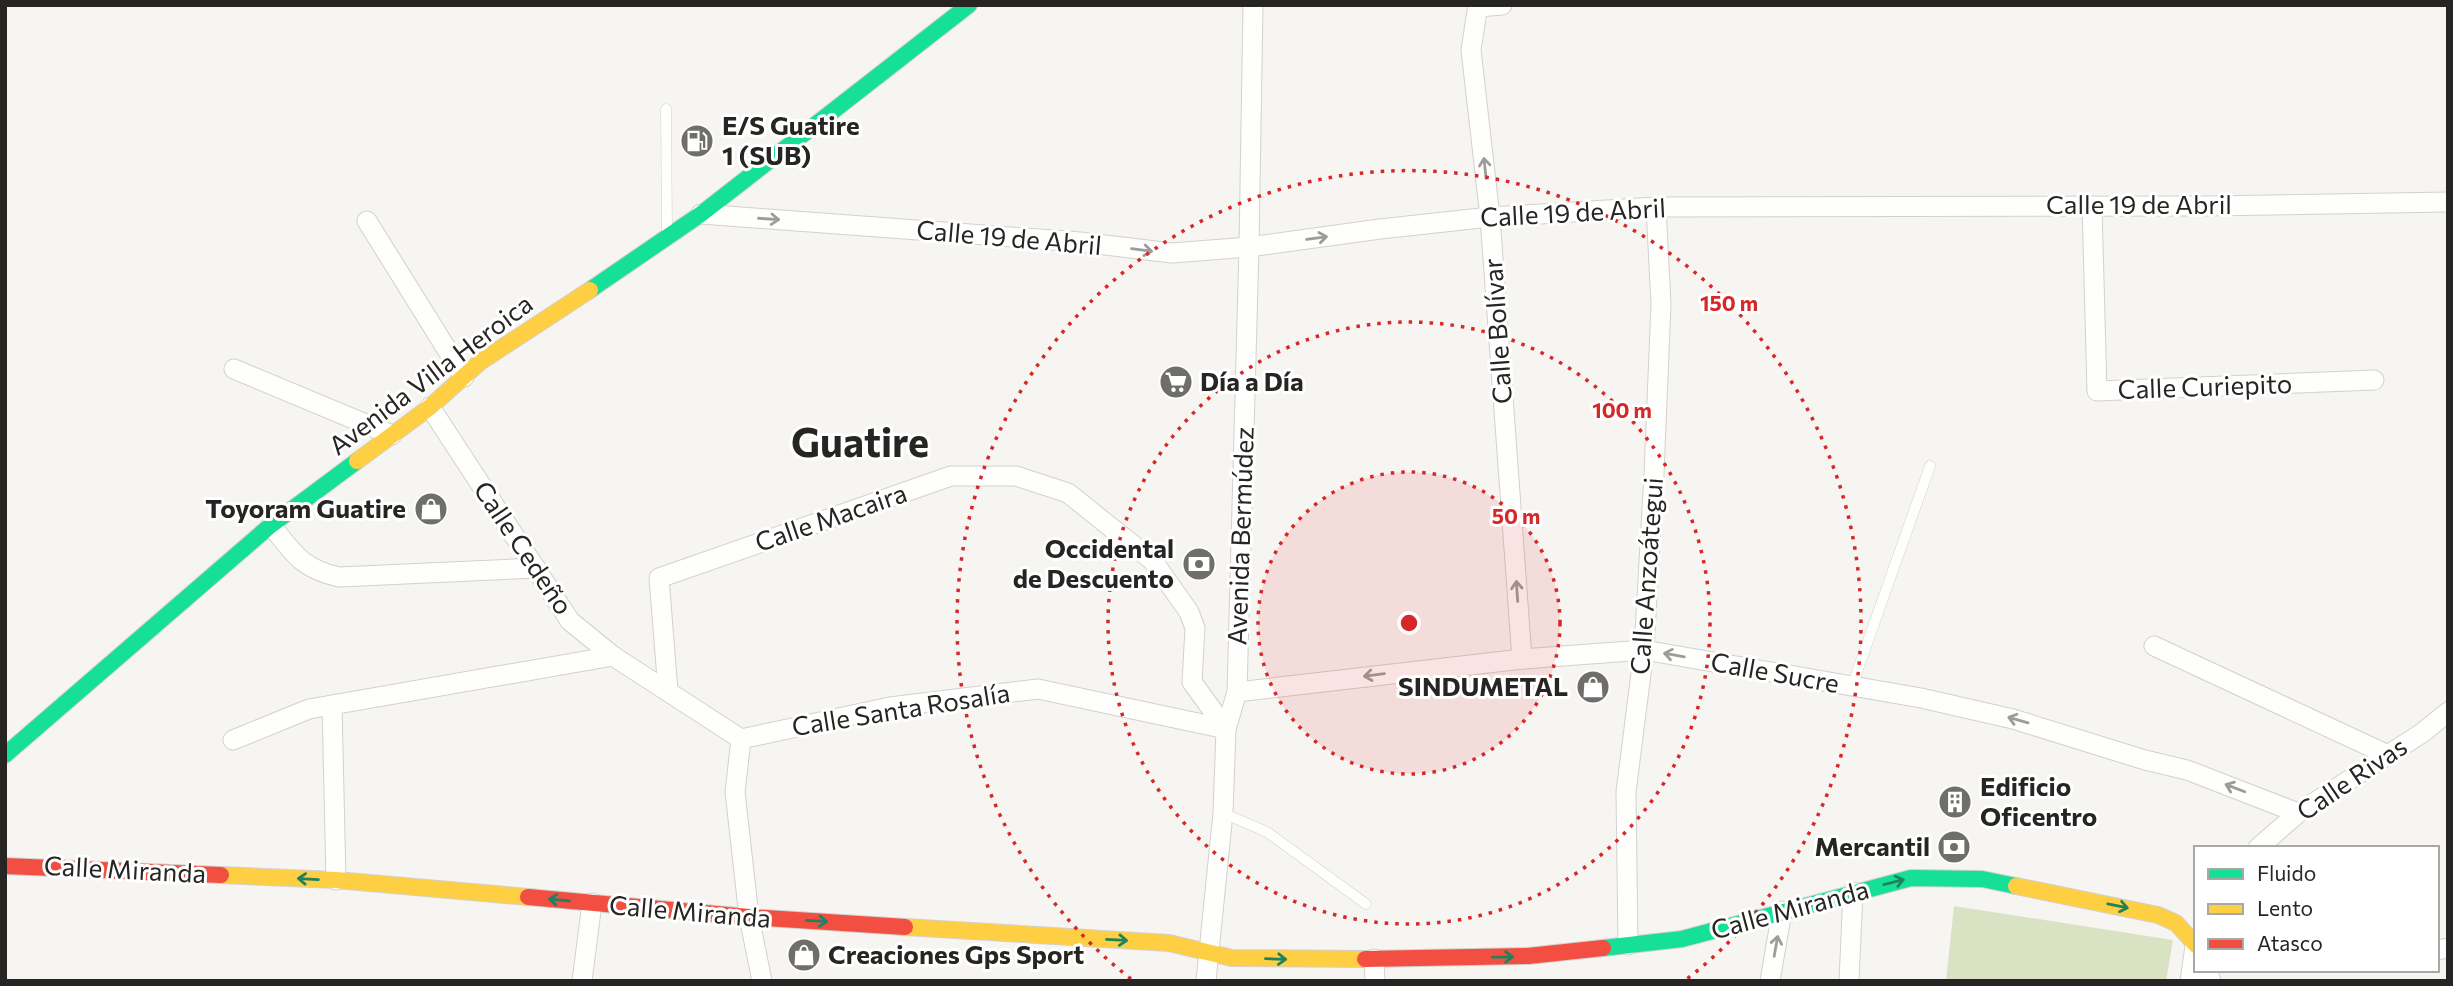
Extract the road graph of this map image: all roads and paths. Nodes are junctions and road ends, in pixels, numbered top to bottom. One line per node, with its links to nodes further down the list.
1 (969, 5): 9 (street, Avenida Villa Heroica)
2 (1253, 5): 13 (street, Avenida Bermúdez)
3 (1502, 5): 4 (street)
4 (1478, 6): 10 (street, Calle Bolívar, one-way to 4)
5 (666, 110): 12 (lane)
6 (2448, 202): 7 (street, Calle 19 de Abril)
7 (2092, 206): 8 (street, Calle 19 de Abril); 16 (street, Calle Curiepito)
8 (1656, 207): 10 (street, Calle 19 de Abril); 23 (street, Calle Anzoátegui)
9 (701, 214): 12 (street, Avenida Villa Heroica); 13 (street, Calle 19 de Abril, one-way to 13)
10 (1490, 217): 13 (street, Calle 19 de Abril, one-way to 10); 25 (street, Calle Bolívar, one-way to 10)
11 (367, 221): 15 (street)
12 (667, 238): 15 (street, Avenida Villa Heroica)
13 (1249, 247): 28 (street, Avenida Bermúdez)
14 (234, 369): 18 (street)
15 (464, 377): 17 (street, Avenida Villa Heroica)
16 (2374, 380)
17 (430, 407): 18 (street, Avenida Villa Heroica); 21 (street, Calle Cedeño)
18 (392, 435): 20 (street, Avenida Villa Heroica)
19 (1930, 466): 26 (lane)
20 (271, 525): 21 (street); 35 (street, Avenida Villa Heroica)
21 (536, 568): 24 (street, Calle Cedeño)
22 (2154, 646): 34 (street)
23 (1644, 650): 25 (street, Calle Sucre); 26 (street, Calle Sucre, one-way to 23); 47 (street, Calle Anzoátegui)
24 (613, 656): 27 (street, Calle Cedeño); 29 (street)
25 (1522, 659): 28 (street, Calle Sucre, one-way to 28)
26 (1852, 686): 37 (street, Calle Sucre, one-way to 26)
27 (668, 691): 31 (street, Calle Macaira); 32 (street, Calle Cedeño)
28 (1237, 692): 31 (street, Avenida Bermúdez)
29 (332, 705): 33 (street); 40 (street)
30 (2448, 712): 34 (street, Calle Rivas)
31 (1226, 729): 32 (street, Calle Santa Rosalía); 36 (street, Avenida Bermúdez)
32 (741, 738): 45 (street)
33 (233, 740)
34 (2386, 754): 37 (street, Calle Rivas)
35 (5, 755)
36 (1223, 813): 43 (lane); 49 (street, Avenida Bermúdez)
37 (2298, 813): 38 (street, Calle Rivas)
38 (2260, 846)
39 (5, 866): 40 (street, Calle Miranda, one-way to 39)
40 (336, 880): 42 (street, Calle Miranda, one-way to 40)
41 (1853, 892): 44 (street, Calle Miranda); 46 (street, Calle Miranda, one-way to 46); 56 (street)
42 (592, 903): 45 (street, Calle Miranda); 51 (street)
43 (1366, 904)
44 (1782, 911): 47 (street, Calle Miranda); 55 (street, one-way to 44)
45 (749, 917): 49 (street, Calle Miranda, one-way to 49); 52 (street)
46 (2194, 941)
47 (1628, 945): 50 (street, Calle Miranda, one-way to 47)
48 (2194, 950): 57 (street)
49 (1208, 952): 50 (street, Calle Miranda, one-way to 50); 53 (street, Avenida Bermúdez)
50 (1374, 959): 54 (street)
51 (582, 981)
52 (762, 981)
53 (1206, 981)
54 (1375, 981)
55 (1770, 981)
56 (1849, 981)
57 (2190, 981)

